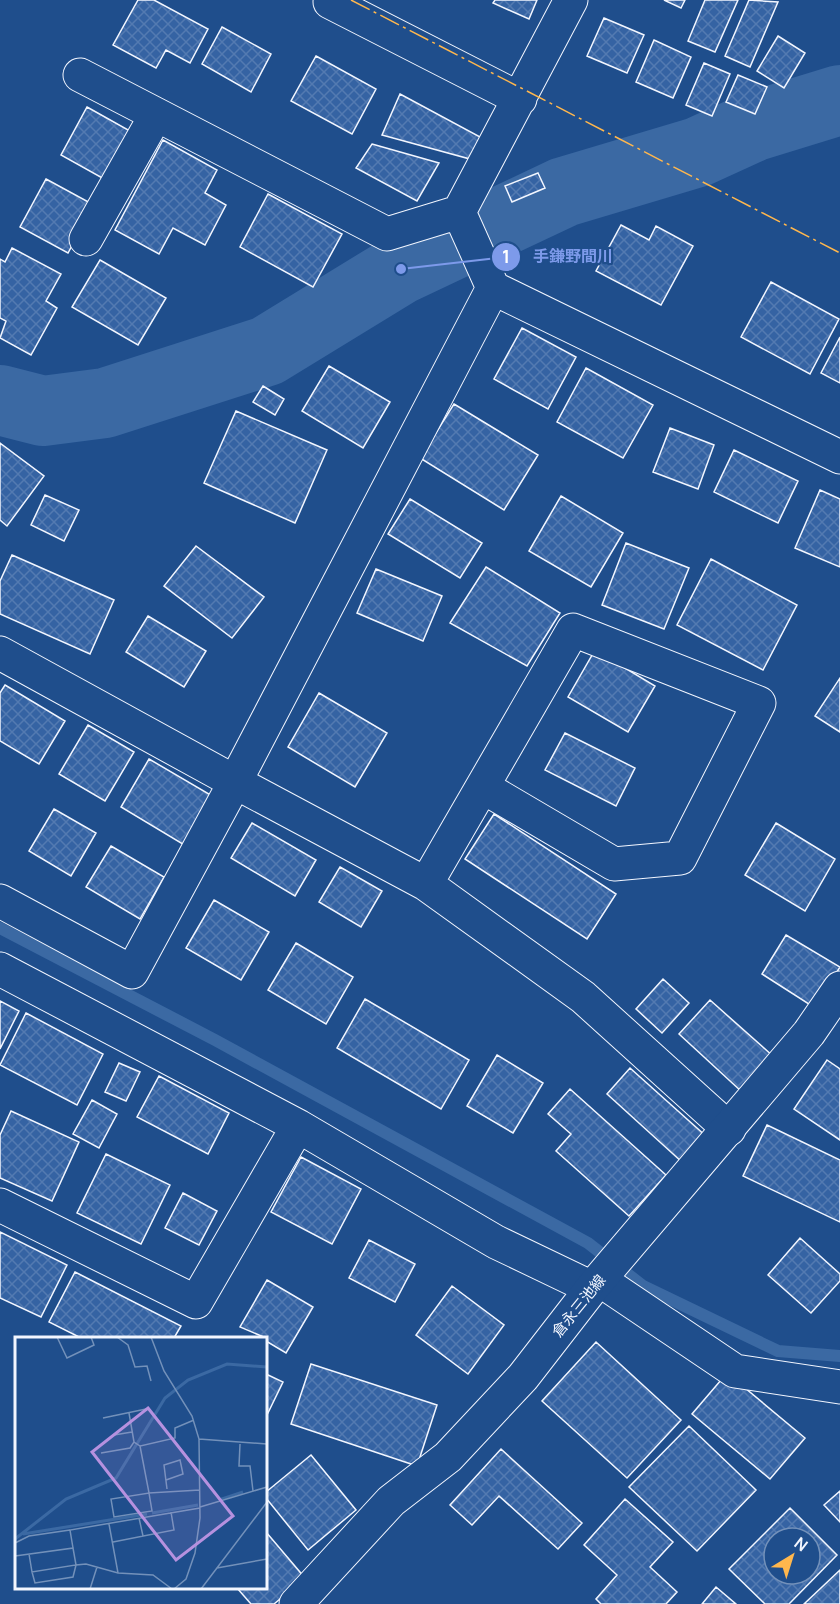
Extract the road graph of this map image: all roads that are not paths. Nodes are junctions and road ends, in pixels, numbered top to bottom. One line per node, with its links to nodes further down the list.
1 (571, 0): 4 (street)
2 (330, 2): 4 (street)
3 (80, 75): 5 (street)
4 (520, 99): 6 (street)
5 (156, 115): 6 (street); 7 (street)
6 (459, 212): 8 (street)
7 (86, 239)
8 (492, 288): 9 (street); 11 (street)
9 (840, 457)
10 (0, 653): 11 (street)
11 (235, 782): 13 (street); 14 (street)
12 (483, 787): 12 (street); 13 (street)
13 (426, 884): 18 (street)
14 (0, 901)
15 (0, 969): 17 (street)
16 (840, 988): 18 (street, 倉永三池線)
17 (298, 1126): 19 (street); 20 (street)
18 (729, 1129): 20 (street, 倉永三池線)
19 (0, 1205)
20 (596, 1284): 21 (street); 22 (street, 倉永三池線)
21 (840, 1388)
22 (296, 1604)

